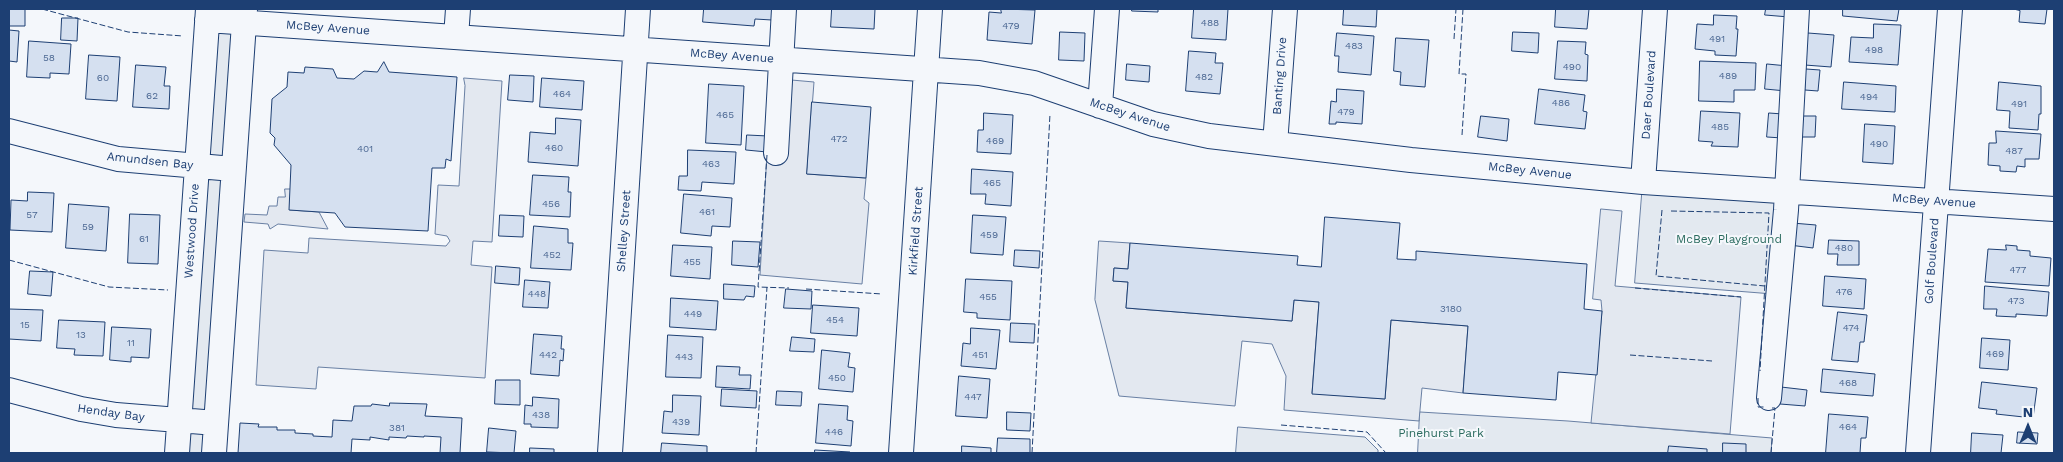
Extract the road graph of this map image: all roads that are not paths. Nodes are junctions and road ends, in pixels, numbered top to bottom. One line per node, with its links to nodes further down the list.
1 (458, 9): 12 (street)
2 (638, 9): 13 (street, Shelley Street)
3 (784, 9): 14 (street)
4 (930, 9): 15 (street, Kirkfield Street)
5 (1107, 9): 16 (street)
6 (1285, 9): 18 (street, Banting Drive)
7 (1655, 9): 22 (street, Daer Boulevard)
8 (1797, 9): 23 (street)
9 (1950, 9): 24 (street, Golf Boulevard)
10 (208, 14): 11 (street, McBey Avenue); 20 (street, Westwood Drive)
11 (245, 16): 12 (street, McBey Avenue); 21 (street)
12 (456, 37): 13 (street, McBey Avenue)
13 (636, 50): 14 (street, McBey Avenue); 32 (street, Shelley Street)
14 (780, 60): 15 (street, McBey Avenue); 19 (street)
15 (926, 69): 16 (street, McBey Avenue); 33 (street, Kirkfield Street)
16 (1100, 106): 18 (street, McBey Avenue)
17 (9, 131): 20 (street, Amundsen Bay)
18 (1275, 144): 22 (street, McBey Avenue)
19 (776, 152)
20 (196, 166): 21 (street, Amundsen Bay); 28 (street, Westwood Drive)
21 (234, 170): 29 (street)
22 (1644, 182): 23 (street, McBey Avenue)
23 (1787, 190): 24 (street, McBey Avenue); 27 (street)
24 (1936, 201): 25 (street, McBey Avenue); 34 (street, Golf Boulevard)
25 (2054, 209)
26 (9, 390): 28 (street, Henday Bay)
27 (1769, 398)
28 (179, 420): 29 (street, Henday Bay); 30 (street, Westwood Drive)
29 (216, 423): 31 (street)
30 (177, 453)
31 (214, 453)
32 (610, 453)
33 (901, 453)
34 (1918, 453)

